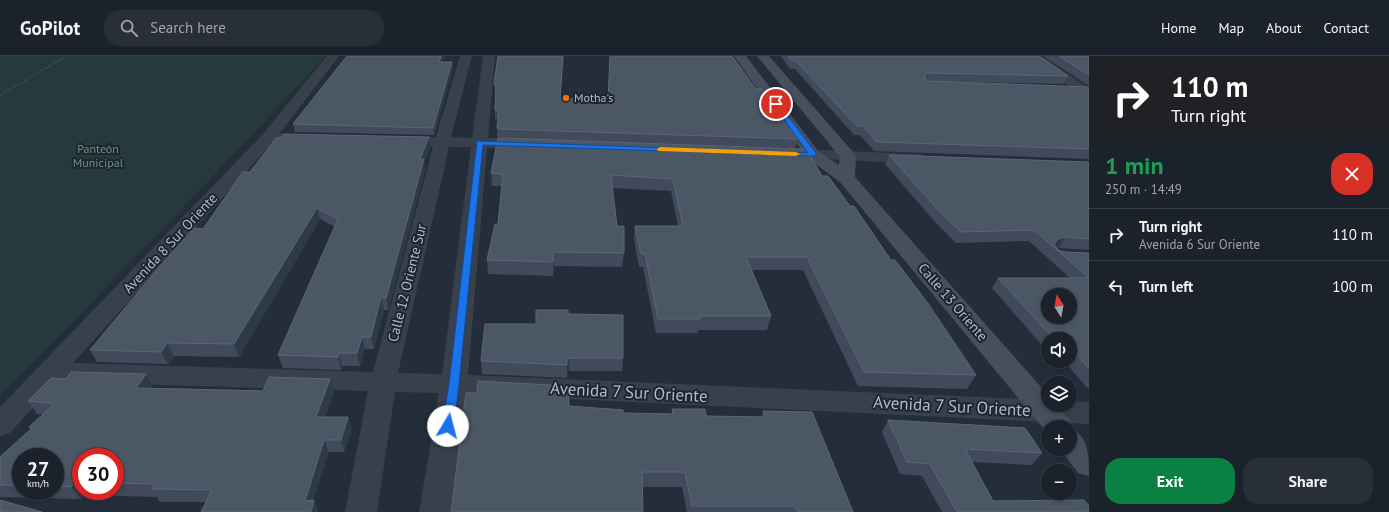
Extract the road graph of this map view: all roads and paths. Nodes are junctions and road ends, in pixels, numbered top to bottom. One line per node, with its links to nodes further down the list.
1 (66, 56): 10 (path)
2 (334, 56): 11 (street, Avenida 8 Sur Oriente)
3 (466, 56): 14 (street, Calle 12 Oriente Sur)
4 (489, 56): 15 (street)
5 (740, 56): 18 (street, Calle 13 Oriente)
6 (763, 56): 19 (street)
7 (1033, 56): 9 (street)
8 (1061, 90): 9 (street)
9 (1087, 92)
10 (0, 95)
11 (269, 138): 12 (street); 22 (street, Avenida 8 Sur Oriente)
12 (324, 139)
13 (387, 141): 14 (street)
14 (442, 142): 15 (street); 23 (street, Calle 12 Oriente Sur)
15 (480, 143): 16 (street); 24 (street)
16 (543, 145)
17 (782, 154): 18 (street)
18 (813, 155): 19 (street); 21 (street, Calle 13 Oriente)
19 (848, 156): 20 (street); 21 (street)
20 (934, 159)
21 (846, 178): 26 (street, Calle 13 Oriente)
22 (48, 372): 23 (street, Avenida 7 Sur Oriente); 27 (street, Avenida 8 Sur Oriente)
23 (383, 382): 24 (street, Avenida 7 Sur Oriente); 30 (street, Calle 12 Oriente Sur)
24 (454, 384): 26 (street, Avenida 7 Sur Oriente); 31 (street)
25 (1089, 413): 26 (street, Avenida 7 Sur Oriente)
26 (1053, 419)
27 (0, 425)
28 (1077, 449): 29 (street)
29 (1089, 464)
30 (361, 512)
31 (435, 512)

